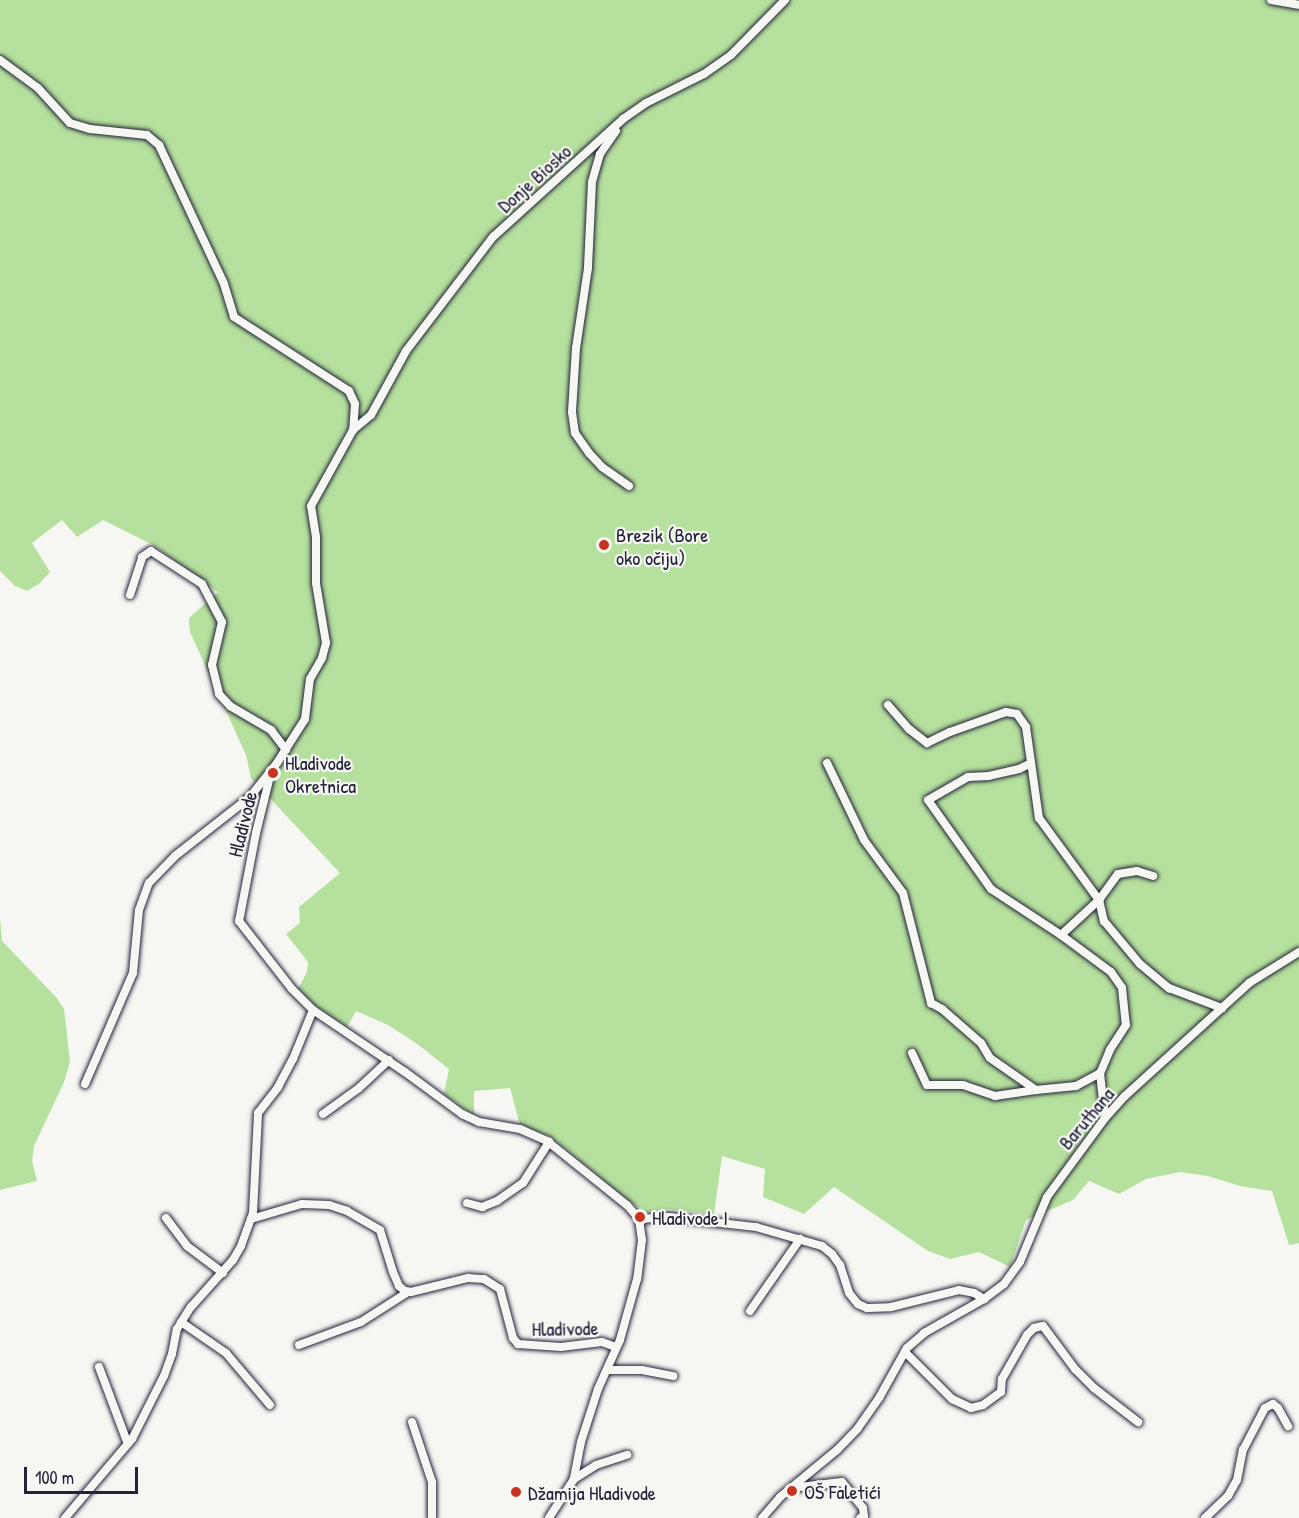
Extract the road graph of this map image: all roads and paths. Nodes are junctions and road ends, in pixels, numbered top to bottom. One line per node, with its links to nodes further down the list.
1 (785, 0): 5 (street, Donje Biosko)
2 (1271, 0): 3 (street)
3 (1299, 5)
4 (0, 60): 6 (street)
5 (623, 119): 6 (street, Donje Biosko); 7 (street)
6 (353, 430): 10 (street, Hladivode)
7 (629, 486)
8 (130, 595): 10 (street)
9 (888, 705): 12 (street)
10 (286, 750): 13 (street, Hladivode)
11 (827, 763): 24 (street)
12 (1031, 763): 15 (street); 16 (street)
13 (272, 771): 19 (street, Hladivode); 23 (street)
14 (1153, 876): 15 (street)
15 (1100, 900): 16 (street); 18 (street)
16 (1061, 935): 22 (street)
17 (1299, 952): 18 (street, Baruthana)
18 (1221, 1008): 26 (street, Baruthana)
19 (313, 1010): 21 (street, Hladivode); 30 (street)
20 (912, 1053): 24 (street)
21 (389, 1060): 25 (street); 27 (street, Hladivode)
22 (1100, 1073): 24 (street); 26 (street)
23 (85, 1084)
24 (1036, 1090)
25 (323, 1114)
26 (1105, 1118): 35 (street, Baruthana)
27 (549, 1142): 28 (street); 31 (street, Hladivode)
28 (467, 1203)
29 (166, 1218): 33 (street)
30 (251, 1219): 33 (street); 34 (street)
31 (639, 1219): 32 (street); 39 (street, Hladivode)
32 (798, 1238): 35 (street); 36 (street)
33 (222, 1273): 37 (street)
34 (408, 1292): 38 (street); 39 (street, Hladivode)
35 (984, 1299): 40 (street, Baruthana)
36 (750, 1311)
37 (181, 1322): 44 (street); 48 (street)
38 (299, 1345)
39 (616, 1347): 42 (street, Hladivode)
40 (905, 1352): 46 (street); 51 (street, Baruthana)
41 (99, 1367): 48 (street)
42 (608, 1370): 43 (street); 50 (street, Hladivode)
43 (673, 1376)
44 (270, 1405)
45 (412, 1422): 53 (street)
46 (1138, 1422)
47 (1288, 1426): 57 (street)
48 (128, 1444): 52 (street)
49 (627, 1455): 50 (street)
50 (574, 1479): 54 (street, Hladivode)
51 (792, 1488): 55 (street, Baruthana); 56 (street)
52 (65, 1518)
53 (432, 1518)
54 (549, 1518)
55 (762, 1518)
56 (860, 1518)
57 (1206, 1518)

